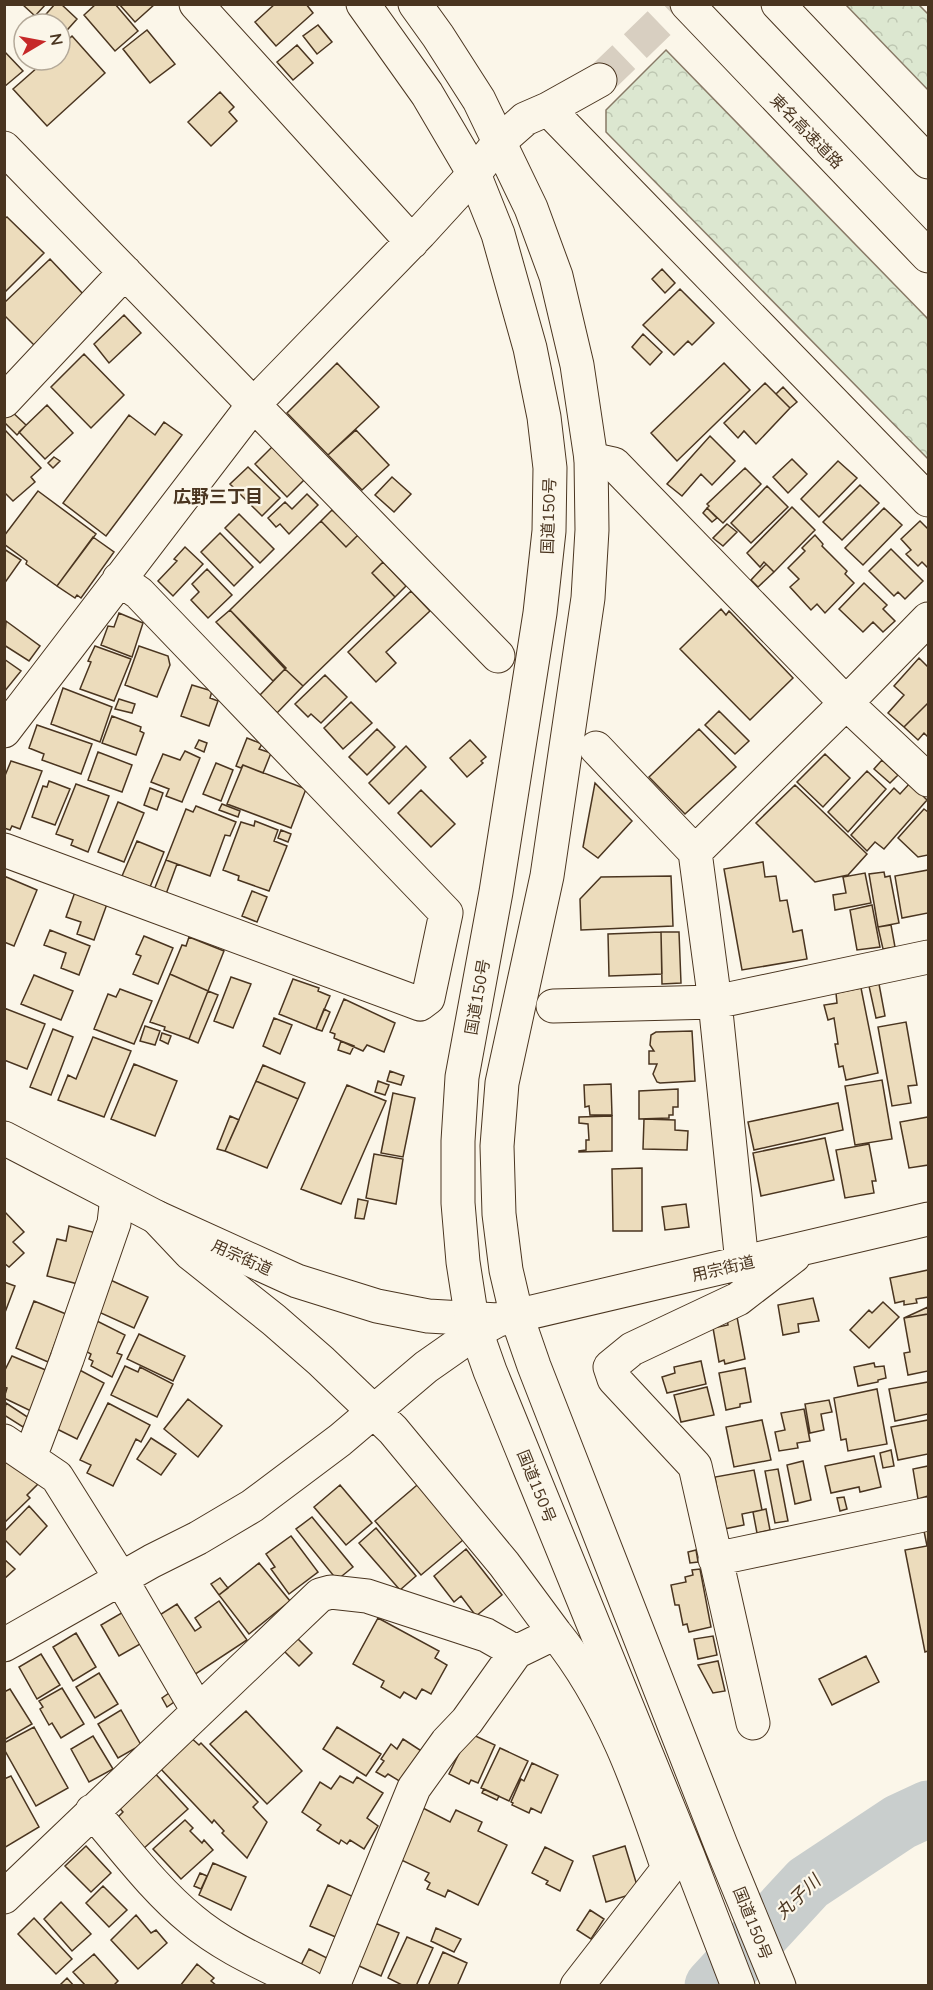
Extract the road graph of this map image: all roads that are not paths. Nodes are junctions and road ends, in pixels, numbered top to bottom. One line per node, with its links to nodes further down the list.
1 (196, 4): 12 (main road)
2 (363, 4): 11 (main road, 国道150号)
3 (415, 4): 8 (main road, 国道150号)
4 (687, 4): 13 (main road, 東名高速道路)
5 (778, 4): 10 (main road)
6 (600, 80): 7 (main road)
7 (548, 109): 8 (main road); 18 (main road)
8 (500, 141): 11 (main road); 17 (main road, 国道150号)
9 (4, 148): 14 (main road)
10 (928, 162)
11 (474, 174): 12 (main road); 37 (main road, 国道150号)
12 (412, 242): 16 (main road)
13 (928, 256)
14 (125, 272): 15 (main road); 16 (main road)
15 (4, 400)
16 (254, 404): 19 (main road); 21 (main road)
17 (591, 459): 22 (main road); 37 (main road, 国道150号)
18 (928, 500)
19 (119, 579): 23 (main road); 26 (main road)
20 (928, 618): 22 (main road)
21 (498, 656)
22 (846, 703): 25 (main road); 27 (main road)
23 (4, 731)
24 (596, 748): 27 (main road)
25 (928, 780)
26 (4, 850)
27 (695, 852): 29 (main road)
28 (928, 957): 29 (main road)
29 (715, 1002): 30 (main road); 36 (main road)
30 (553, 1006)
31 (4, 1138): 32 (main road, 用宗街道)
32 (117, 1197): 33 (main road, 用宗街道); 39 (main road)
33 (156, 1217): 37 (main road, 用宗街道); 38 (main road)
34 (928, 1219): 35 (main road, 用宗街道)
35 (803, 1249): 36 (main road, 用宗街道); 41 (main road)
36 (742, 1263): 37 (main road, 用宗街道)
37 (491, 1322): 38 (main road); 49 (main road, 国道150号); 55 (main road, 国道150号)
38 (375, 1411): 42 (main road); 43 (main road)
39 (17, 1449): 42 (main road)
40 (928, 1514): 41 (main road)
41 (715, 1559): 47 (main road)
42 (121, 1579): 44 (main road); 46 (main road)
43 (555, 1633): 45 (main road); 49 (main road)
44 (4, 1645)
45 (516, 1652): 46 (main road); 52 (main road)
46 (198, 1711): 48 (main road)
47 (753, 1723)
48 (92, 1811): 50 (main road); 51 (main road)
49 (683, 1865): 53 (main road); 54 (main road, 国道150号)
50 (4, 1897)
51 (308, 1986)
52 (333, 1986)
53 (577, 1986)
54 (738, 1986)
55 (779, 1986)

